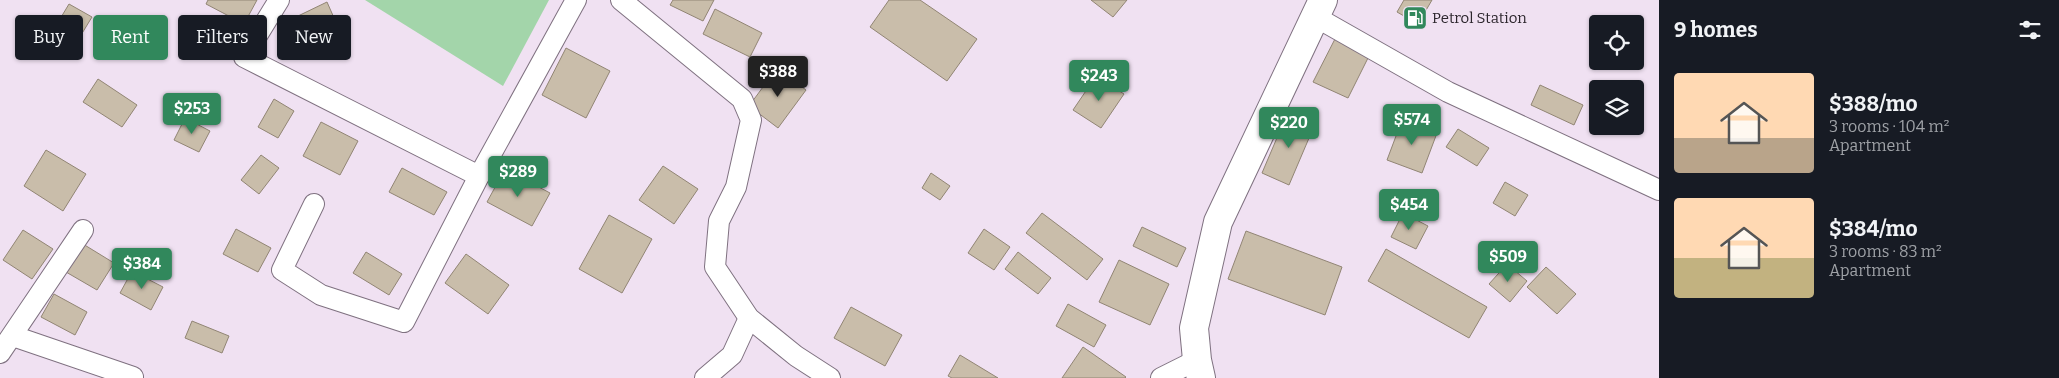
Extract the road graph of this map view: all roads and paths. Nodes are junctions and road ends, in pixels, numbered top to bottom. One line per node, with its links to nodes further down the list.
1 (279, 0): 6 (street)
2 (576, 0): 6 (street)
3 (621, 0): 4 (street)
4 (644, 7): 10 (street)
5 (1318, 8): 7 (street); 13 (main road)
6 (480, 176): 8 (street)
7 (1659, 190)
8 (314, 204)
9 (83, 230): 11 (street)
10 (749, 318): 15 (street); 16 (street)
11 (13, 336): 12 (street); 14 (street)
12 (0, 353)
13 (1199, 369): 17 (street)
14 (133, 377)
15 (705, 378)
16 (830, 378)
17 (1160, 378)

